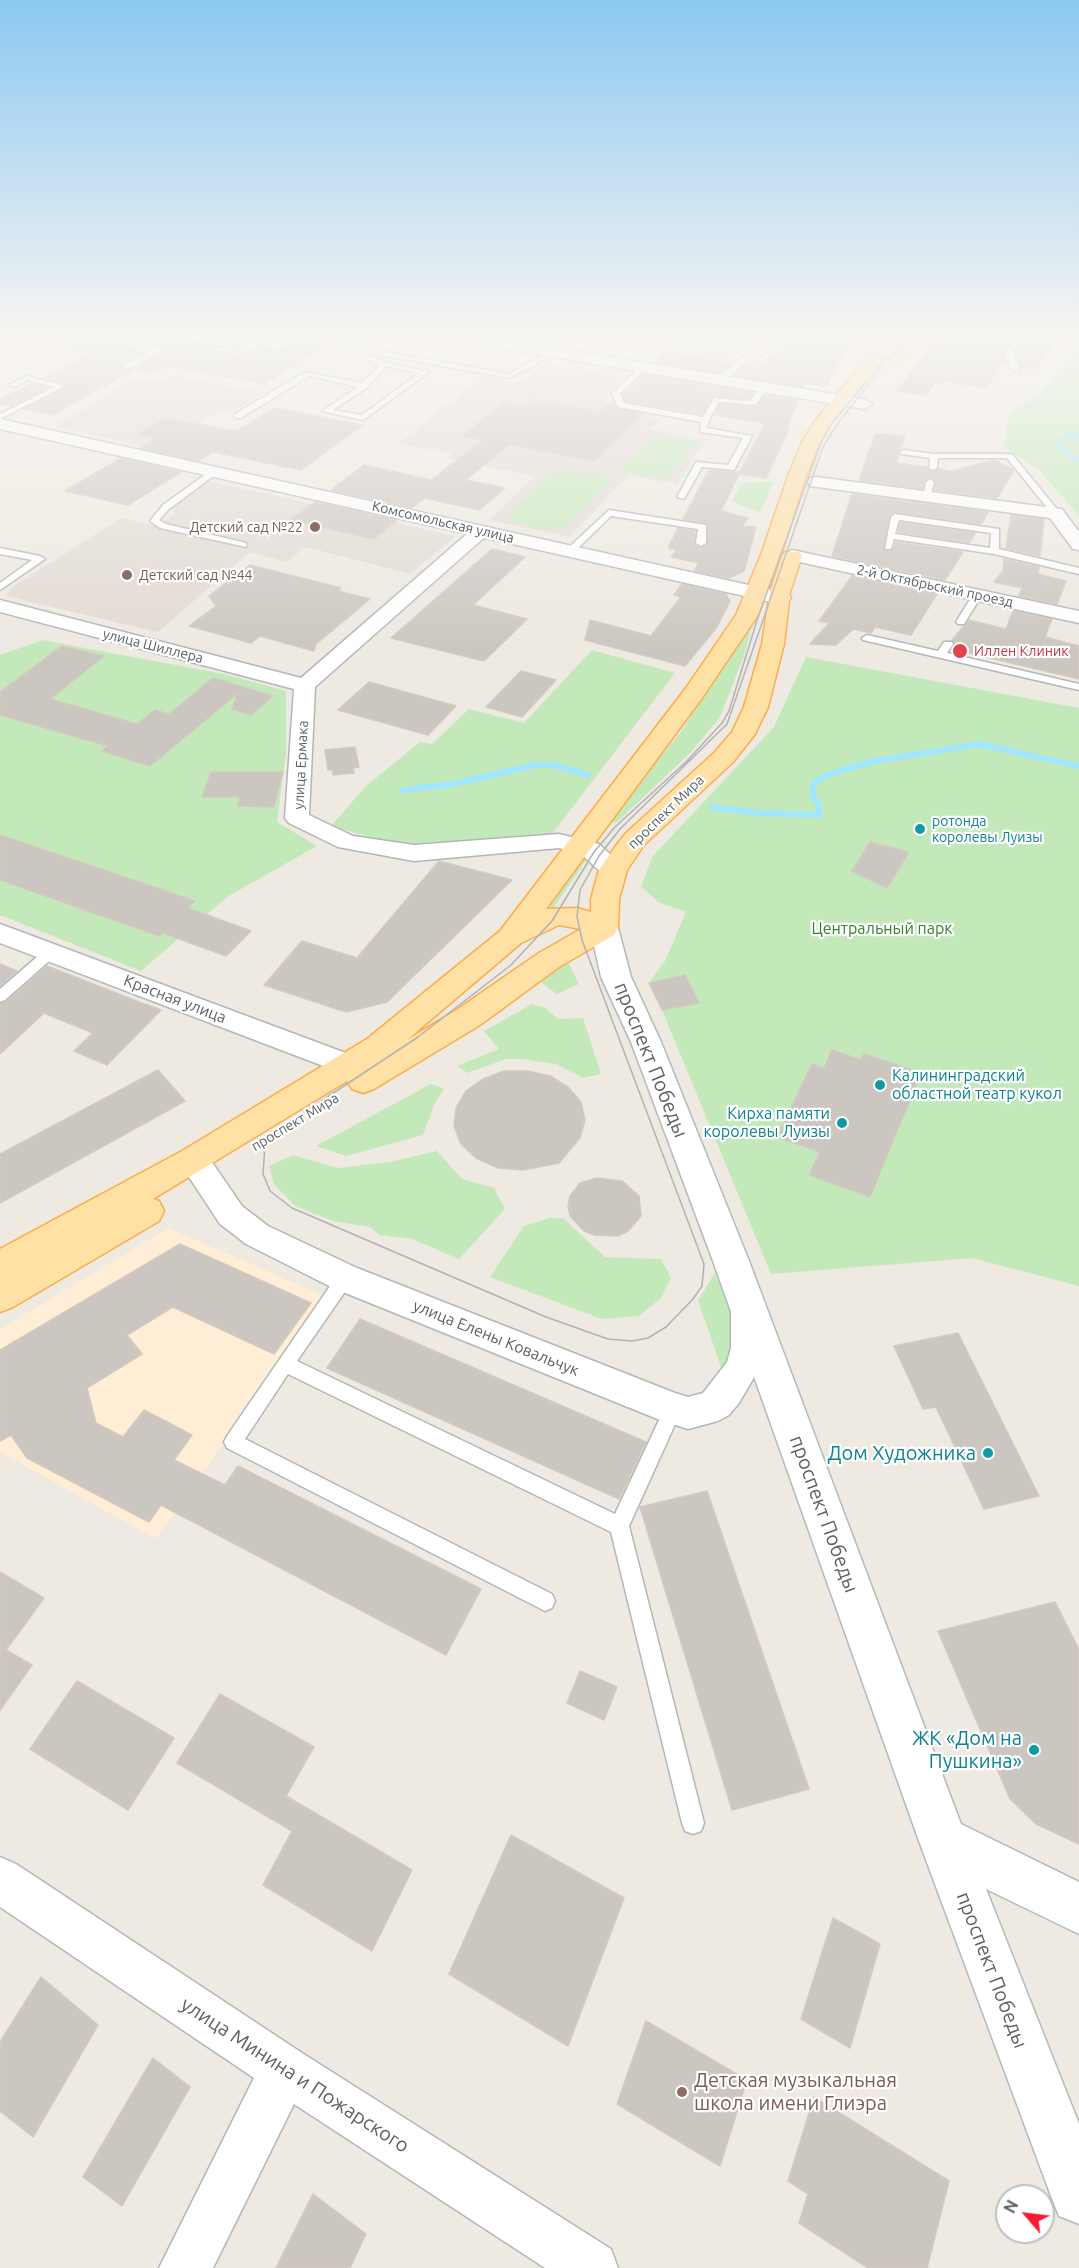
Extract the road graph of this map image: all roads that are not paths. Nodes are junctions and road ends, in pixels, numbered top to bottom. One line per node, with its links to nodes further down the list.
1 (82, 442): 7 (main road, Комсомольская улица)
2 (745, 442): 9 (lane)
3 (811, 442): 25 (main road, проспект Мира)
4 (904, 452): 5 (lane)
5 (934, 456): 6 (lane); 10 (lane)
6 (933, 468)
7 (216, 471): 11 (main road, Комсомольская улица); 15 (lane)
8 (816, 482): 10 (street)
9 (681, 497)
10 (1056, 513): 16 (street)
11 (482, 531): 20 (main road, Комсомольская улица); 32 (street)
12 (799, 533): 21 (main road, проспект Мира)
13 (890, 536): 17 (lane); 19 (lane); 19 (lane)
14 (701, 543): 20 (lane)
15 (243, 545)
16 (1079, 545)
17 (888, 547)
18 (0, 551): 23 (lane)
19 (994, 551): 22 (lane)
20 (569, 552): 25 (main road, Комсомольская улица)
21 (792, 555): 24 (street, 2-й Октябрьский проезд); 25 (main road, проспект Мира)
22 (1079, 571)
23 (0, 587)
24 (977, 595): 27 (street, 2-й Октябрьский проезд); 28 (lane)
25 (768, 596): 34 (main road, проспект Мира); 35 (main road, проспект Мира)
26 (0, 606): 32 (street, улица Шиллера)
27 (1079, 617)
28 (961, 622)
29 (867, 638): 31 (lane)
30 (948, 644): 31 (lane)
31 (941, 655): 33 (lane)
32 (305, 684): 34 (street, улица Ермака)
33 (1079, 687)
34 (582, 845): 35 (street, улица Ермака); 38 (main road, проспект Мира)
35 (613, 870): 36 (main road, проспект Мира)
36 (604, 928): 38 (main road); 42 (main road, проспект Мира); 46 (main road, проспект Победы)
37 (0, 933): 39 (street, Красная улица)
38 (510, 938): 41 (main road, проспект Мира)
39 (51, 952): 40 (lane); 41 (street, Красная улица)
40 (0, 997)
41 (349, 1065): 42 (main road, проспект Мира)
42 (200, 1168): 43 (main road, проспект Мира); 44 (street, улица Елены Ковальчук); 45 (main road, проспект Мира)
43 (0, 1268)
44 (345, 1278): 47 (lane); 48 (street, улица Елены Ковальчук)
45 (0, 1296)
46 (748, 1310): 48 (street, улица Елены Ковальчук); 52 (main road, проспект Победы)
47 (285, 1364): 49 (lane); 50 (lane)
48 (673, 1409): 49 (lane)
49 (619, 1526): 51 (lane)
50 (544, 1601)
51 (693, 1823)
52 (944, 1841): 54 (main road); 56 (main road, проспект Победы)
53 (0, 1880): 55 (street, улица Минина и Пожарского)
54 (1079, 1909)
55 (285, 2070): 57 (street); 58 (street, улица Минина и Пожарского)
56 (1079, 2196)
57 (185, 2268)
58 (592, 2268)

